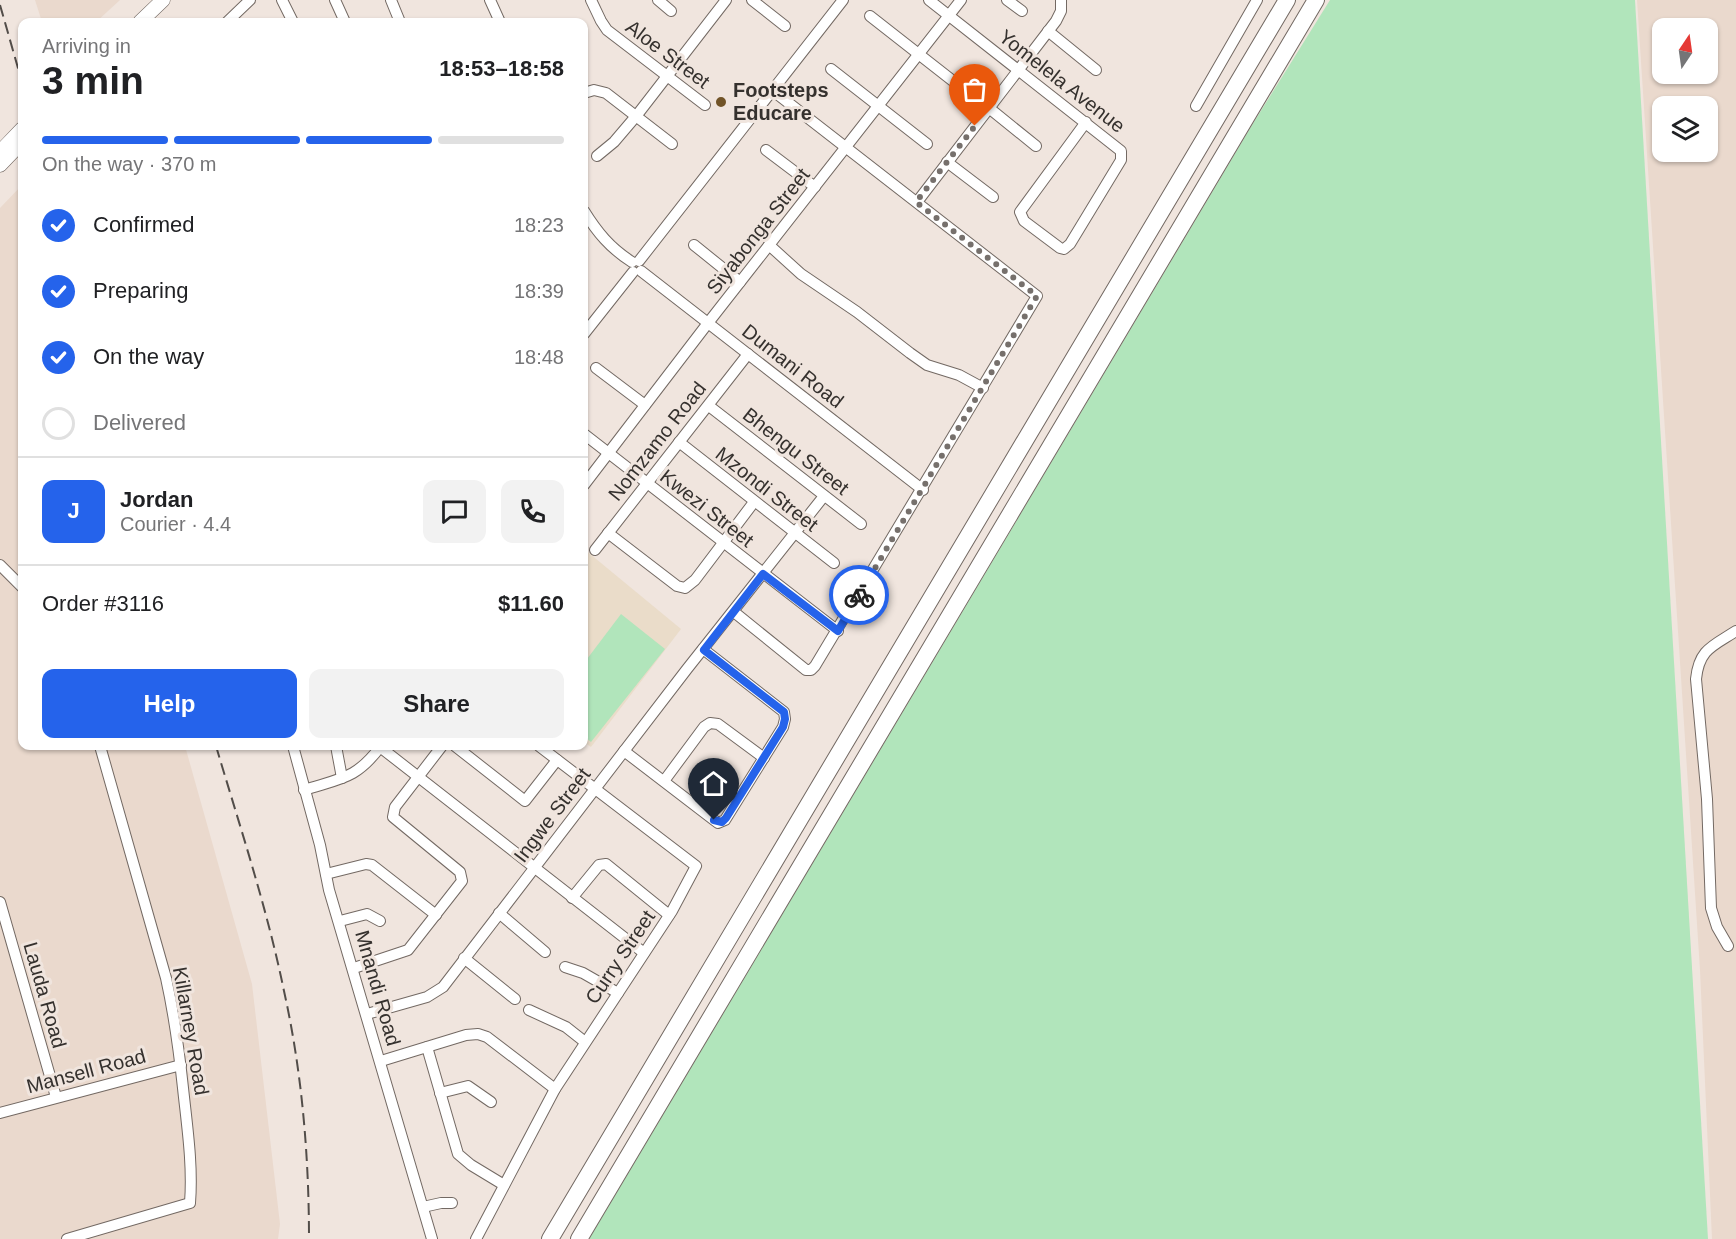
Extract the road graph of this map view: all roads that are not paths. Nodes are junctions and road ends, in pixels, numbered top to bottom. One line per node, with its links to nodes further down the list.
1 (150, 0): 25 (main road)
2 (163, 0): 26 (main road)
3 (250, 0): 27 (street)
4 (282, 0): 28 (street)
5 (335, 0): 29 (street)
6 (391, 0): 30 (street)
7 (490, 0): 31 (street)
8 (591, 0): 39 (street, Aloe Street)
9 (658, 0): 21 (street)
10 (726, 0): 39 (street)
11 (752, 0): 32 (street)
12 (929, 0): 23 (street, Yomelela Avenue)
13 (961, 0): 23 (street, Siyabonga Street)
14 (1007, 0): 22 (street)
15 (1061, 0): 33 (street)
16 (1257, 0): 45 (street)
17 (1287, 0): 146 (highway)
18 (1316, 0): 34 (highway)
19 (1324, 0): 34 (highway)
20 (838, 2): 40 (street)
21 (671, 11)
22 (1022, 11)
23 (949, 15): 35 (street, Siyabonga Street); 37 (street, Yomelela Avenue)
24 (870, 16): 35 (street)
25 (132, 18)
26 (144, 18)
27 (231, 18)
28 (291, 18)
29 (343, 18)
30 (398, 18)
31 (498, 18)
32 (785, 26)
33 (1048, 32): 37 (street); 38 (street)
34 (1294, 36): 147 (highway)
35 (919, 54): 42 (street); 44 (street, Siyabonga Street)
36 (831, 69): 44 (street)
37 (1019, 69): 46 (street); 48 (street, Yomelela Avenue)
38 (1096, 70)
39 (667, 76): 43 (street, Aloe Street); 47 (street)
40 (772, 90): 53 (street); 64 (street)
41 (588, 92): 47 (street)
42 (967, 92)
43 (705, 105)
44 (879, 106): 50 (street); 53 (street, Siyabonga Street)
45 (1196, 106)
46 (989, 108): 51 (street); 56 (street)
47 (637, 115): 49 (street); 55 (street)
48 (1086, 122): 48 (street, Yomelela Avenue)
49 (672, 144)
50 (927, 144)
51 (1036, 146)
52 (11, 147): 57 (main road)
53 (846, 147): 58 (street, Siyabonga Street); 60 (street)
54 (766, 150): 58 (street)
55 (597, 156)
56 (947, 162): 59 (street); 60 (street)
57 (0, 165)
58 (815, 187): 63 (street, Siyabonga Street)
59 (993, 197)
60 (916, 202): 70 (street)
61 (588, 216): 64 (street, Dumani Road)
62 (694, 245): 65 (street)
63 (769, 245): 65 (street, Siyabonga Street); 70 (street)
64 (636, 267): 66 (street, Dumani Road); 67 (street)
65 (740, 282): 66 (street, Siyabonga Street)
66 (708, 323): 68 (street, Dumani Road); 71 (street, Siyabonga Street)
67 (588, 329)
68 (748, 354): 72 (street, Nomzamo Road); 78 (street, Dumani Road)
69 (596, 368): 71 (street)
70 (983, 388): 78 (street)
71 (645, 405): 75 (street, Siyabonga Street)
72 (709, 405): 74 (street, Nomzamo Road); 79 (street, Bhengu Street)
73 (588, 437): 75 (street, Kwezi Street)
74 (679, 442): 77 (street, Nomzamo Road); 80 (street, Mzondi Street)
75 (609, 454): 76 (street, Siyabonga Street); 77 (street, Kwezi Street)
76 (588, 480)
77 (646, 483): 82 (street, Nomzamo Road); 84 (street, Kwezi Street)
78 (923, 490): 93 (street)
79 (824, 496): 81 (street, Bhengu Street); 83 (street, Ingwe Street)
80 (754, 502): 83 (street, Mzondi Street); 84 (street)
81 (861, 524)
82 (608, 532): 85 (street, Nomzamo Road); 87 (street)
83 (795, 534): 88 (street, Mzondi Street); 90 (street, Ingwe Street)
84 (723, 543): 87 (street); 90 (street, Kwezi Street)
85 (595, 550)
86 (655, 552): 87 (street)
87 (647, 562)
88 (834, 564)
89 (0, 566): 91 (street)
90 (763, 574): 92 (street, Ingwe Street); 93 (street, Kwezi Street)
91 (18, 583)
92 (734, 612): 93 (street); 95 (street, Ingwe Street)
93 (838, 631)
94 (1736, 631): 121 (street)
95 (704, 650): 104 (street, Ingwe Street); 105 (street)
96 (101, 750): 134 (street, Killarney Road)
97 (294, 750): 111 (street, Mnandi Road)
98 (337, 750): 107 (street)
99 (377, 750): 107 (street)
100 (385, 750): 108 (street)
101 (439, 750): 108 (street)
102 (460, 750): 106 (street)
103 (544, 750): 106 (street, Curry Street)
104 (624, 751): 109 (street); 110 (street, Ingwe Street)
105 (764, 758): 109 (street); 109 (street)
106 (557, 760): 110 (street, Curry Street)
107 (342, 778): 111 (street)
108 (418, 778): 112 (street); 117 (street)
109 (664, 781)
110 (595, 789): 112 (street, Ingwe Street); 118 (street, Curry Street)
111 (304, 790): 113 (street, Mnandi Road)
112 (535, 868): 114 (street); 116 (street, Ingwe Street)
113 (326, 874): 117 (street); 119 (street, Mnandi Road)
114 (572, 898): 118 (street); 123 (street)
115 (0, 902): 137 (street, Lauda Road)
116 (499, 913): 122 (street); 124 (street, Ingwe Street)
117 (436, 915): 126 (street)
118 (669, 915): 123 (street, Curry Street)
119 (340, 921): 120 (street); 126 (street, Mnandi Road)
120 (380, 921)
121 (1728, 946)
122 (545, 952)
123 (644, 953): 127 (street, Curry Street)
124 (464, 958): 128 (street); 130 (street, Ingwe Street)
125 (565, 967): 127 (street)
126 (354, 968): 130 (street, Mnandi Road)
127 (618, 993): 131 (street, Curry Street)
128 (514, 999)
129 (529, 1010): 131 (street)
130 (367, 1014): 133 (street, Mnandi Road)
131 (585, 1042): 135 (street, Curry Street)
132 (427, 1047): 133 (street); 135 (street); 136 (street)
133 (381, 1061): 142 (street, Mnandi Road)
134 (181, 1065): 137 (street, Mansell Road); 143 (street, Killarney Road)
135 (555, 1089): 140 (street, Curry Street)
136 (440, 1092): 138 (street); 140 (street)
137 (56, 1097): 139 (street, Mansell Road)
138 (491, 1102)
139 (0, 1113)
140 (504, 1185): 145 (street, Curry Street)
141 (452, 1203): 142 (street)
142 (423, 1207): 144 (street, Mnandi Road)
143 (67, 1239)
144 (432, 1239)
145 (476, 1239)
146 (550, 1239)
147 (579, 1239)

